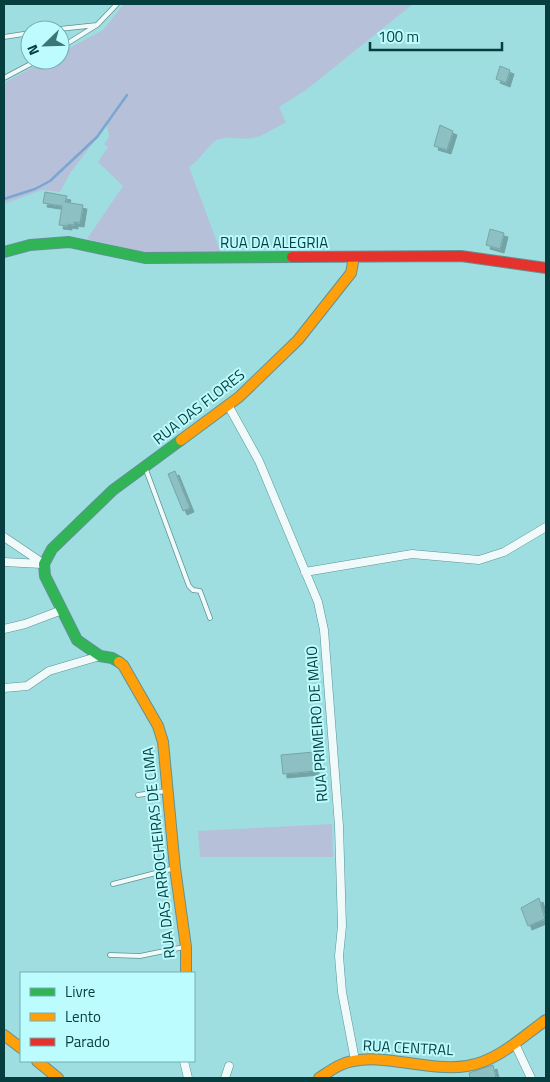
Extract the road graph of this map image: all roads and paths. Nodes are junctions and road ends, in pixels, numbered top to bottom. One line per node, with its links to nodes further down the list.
1 (117, 4): 2 (lane)
2 (97, 25): 3 (lane); 6 (lane)
3 (70, 28)
4 (20, 35): 5 (lane)
5 (4, 37)
6 (70, 42)
7 (20, 70): 8 (lane)
8 (4, 78)
9 (4, 252): 10 (street, RUA DA ALEGRIA)
10 (354, 258): 11 (street, RUA DA ALEGRIA); 12 (street, RUA DAS FLORES)
11 (546, 268)
12 (228, 405): 13 (street, RUA DAS FLORES); 18 (street, RUA PRIMEIRO DE MAIO)
13 (145, 466): 17 (street, RUA DAS FLORES); 20 (lane)
14 (546, 527): 18 (street)
15 (4, 537): 17 (street)
16 (4, 562): 17 (street)
17 (44, 564): 19 (street, RUA DAS ARROCHEIRAS DE CIMA)
18 (305, 572): 35 (street, RUA PRIMEIRO DE MAIO)
19 (62, 610): 21 (street); 22 (street, RUA DAS ARROCHEIRAS DE CIMA)
20 (210, 618)
21 (4, 629)
22 (100, 656): 23 (street); 24 (street, RUA DAS ARROCHEIRAS DE CIMA)
23 (4, 688)
24 (168, 790): 25 (lane); 26 (street, RUA DAS ARROCHEIRAS DE CIMA)
25 (138, 795)
26 (175, 868): 27 (lane); 28 (street, RUA DAS ARROCHEIRAS DE CIMA)
27 (113, 884)
28 (186, 947): 29 (lane); 30 (street, RUA DAS ARROCHEIRAS DE CIMA)
29 (110, 955)
30 (186, 972)
31 (546, 1020): 33 (street, RUA CENTRAL)
32 (4, 1035): 34 (street)
33 (515, 1044): 35 (street, RUA CENTRAL); 43 (street)
34 (20, 1047)
35 (355, 1060): 42 (street, RUA CENTRAL)
36 (38, 1062): 39 (street)
37 (184, 1062): 40 (street)
38 (229, 1066): 41 (street)
39 (58, 1078)
40 (188, 1078)
41 (225, 1078)
42 (319, 1078)
43 (531, 1078)

